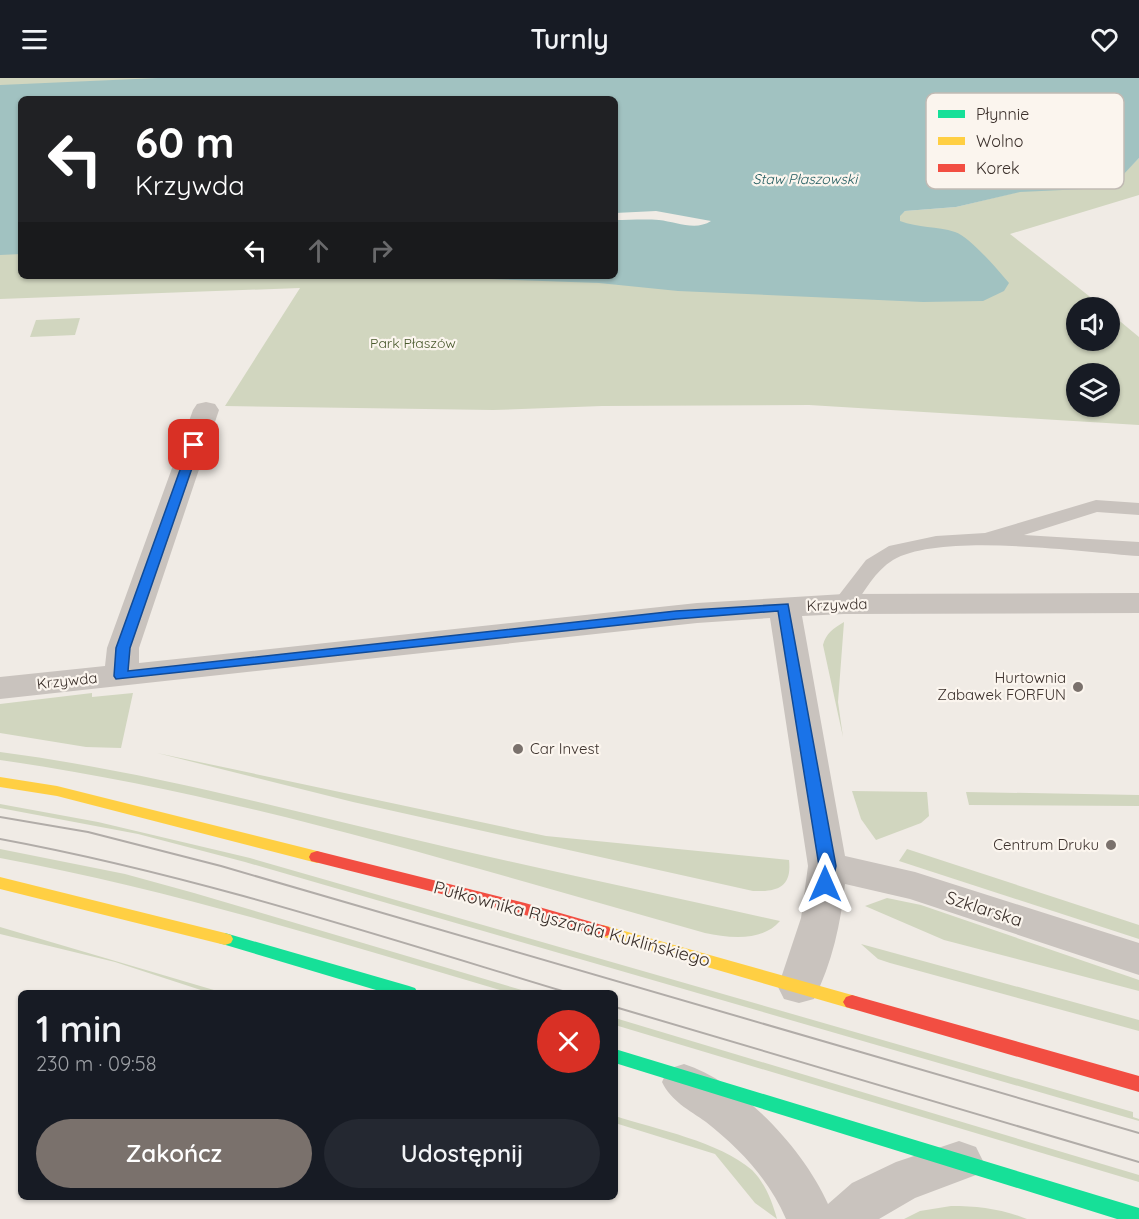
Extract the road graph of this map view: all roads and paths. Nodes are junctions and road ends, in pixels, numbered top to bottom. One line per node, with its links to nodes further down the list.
1 (207, 410): 8 (street)
2 (1139, 509): 3 (lane)
3 (987, 539): 4 (lane); 6 (lane)
4 (1139, 549)
5 (1139, 603): 6 (street, Krzywda)
6 (844, 604): 7 (street, Krzywda)
7 (784, 607): 8 (street, Krzywda); 11 (street)
8 (121, 676): 9 (street, Krzywda)
9 (0, 688)
10 (0, 782): 14 (main road, Pułkownika Ryszarda Kuklińskiego)
11 (828, 866): 13 (street, Szklarska); 14 (street)
12 (0, 884): 15 (main road)
13 (1139, 959)
14 (800, 987): 18 (main road, Pułkownika Ryszarda Kuklińskiego)
15 (399, 990)
16 (618, 1057): 17 (main road)
17 (673, 1074): 19 (main road); 22 (street)
18 (1139, 1083)
19 (959, 1161): 20 (main road); 23 (street)
20 (1062, 1194): 21 (main road); 24 (street)
21 (1139, 1217)
22 (810, 1219)
23 (845, 1219)
24 (1105, 1219)

